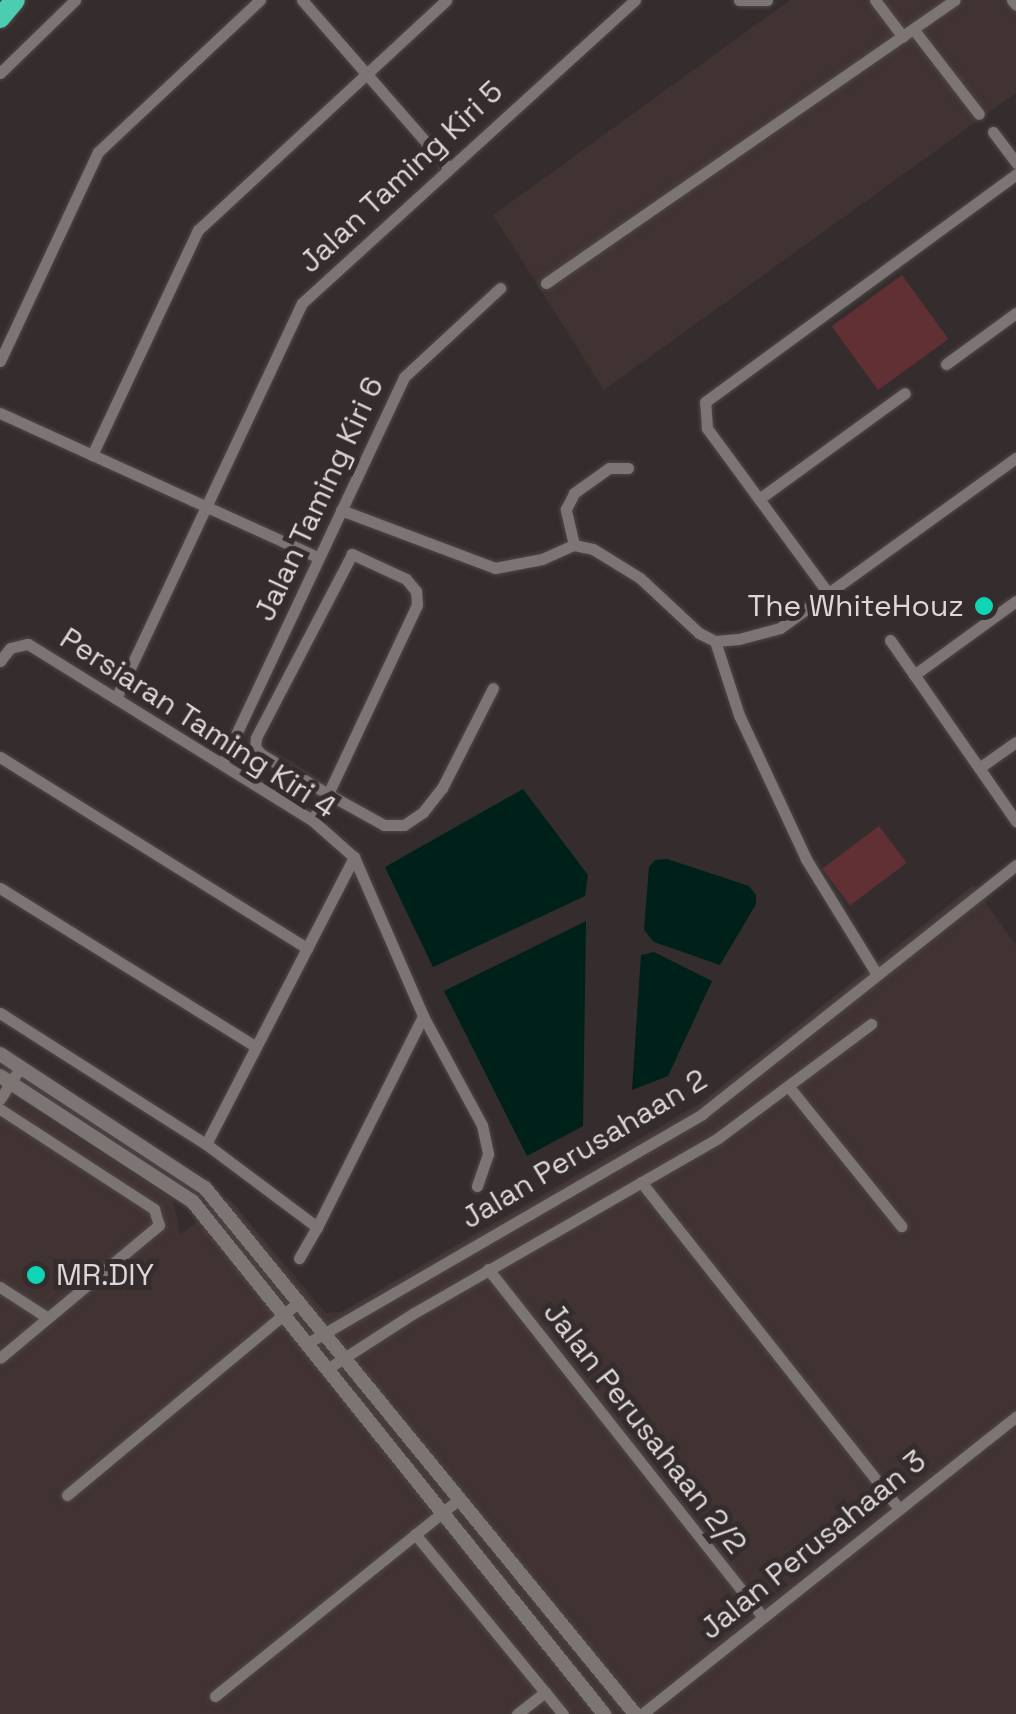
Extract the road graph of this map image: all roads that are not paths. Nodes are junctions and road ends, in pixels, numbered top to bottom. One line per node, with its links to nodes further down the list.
1 (15, 0): 11 (highway)
2 (75, 0): 14 (street)
3 (260, 0): 23 (street)
4 (302, 0): 13 (street)
5 (446, 0): 13 (street)
6 (634, 0): 18 (street, Jalan Taming Kiri 5)
7 (739, 0): 8 (street)
8 (767, 0)
9 (875, 0): 12 (street)
10 (954, 0): 12 (street)
11 (0, 18)
12 (908, 33): 15 (street); 20 (street)
13 (365, 72): 18 (street); 27 (street)
14 (0, 73)
15 (979, 114)
16 (992, 132): 17 (street)
17 (1016, 163)
18 (448, 166): 31 (street, Jalan Taming Kiri 5)
19 (1016, 174): 30 (street)
20 (546, 283)
21 (500, 288): 32 (street, Jalan Taming Kiri 6)
22 (1016, 313): 24 (street)
23 (0, 361)
24 (946, 364)
25 (905, 393): 30 (street)
26 (0, 414): 27 (street)
27 (92, 455): 31 (street)
28 (1016, 458): 35 (street)
29 (628, 468): 33 (street)
30 (759, 499): 35 (street)
31 (206, 505): 34 (street); 42 (street, Jalan Taming Kiri 5)
32 (341, 510): 33 (street); 34 (street, Jalan Taming Kiri 6)
33 (574, 545): 38 (street)
34 (318, 556): 45 (street, Jalan Taming Kiri 6)
35 (828, 593): 38 (street)
36 (1016, 601): 40 (street)
37 (890, 640): 40 (street)
38 (715, 641): 54 (street)
39 (0, 662): 42 (street, Persiaran Taming Kiri 4)
40 (914, 675): 46 (street)
41 (493, 688): 47 (street)
42 (117, 696): 45 (street, Persiaran Taming Kiri 4)
43 (1016, 742): 46 (street)
44 (0, 757): 53 (street)
45 (223, 762): 48 (street, Persiaran Taming Kiri 4)
46 (979, 768): 49 (street)
47 (328, 794): 47 (street); 48 (street)
48 (312, 820): 50 (street, Persiaran Taming Kiri 4)
49 (1016, 821)
50 (354, 857): 53 (street); 56 (street)
51 (1016, 865): 54 (street, Jalan Perusahaan 2)
52 (0, 888): 58 (street)
53 (307, 948): 58 (street)
54 (876, 973): 76 (street, Jalan Perusahaan 2)
55 (0, 1013): 65 (street)
56 (422, 1016): 67 (street); 69 (street)
57 (871, 1024): 62 (street)
58 (256, 1047): 65 (street)
59 (0, 1054): 60 (street)
60 (20, 1068): 61 (street); 73 (street)
61 (5, 1080): 63 (street); 74 (street)
62 (789, 1087): 66 (street); 68 (street)
63 (0, 1099)
64 (0, 1108): 75 (street)
65 (206, 1144): 69 (street)
66 (642, 1182): 71 (street); 84 (street)
67 (477, 1186)
68 (900, 1226)
69 (317, 1227): 70 (street)
70 (299, 1258)
71 (488, 1270): 78 (street); 87 (street, Jalan Perusahaan 2/2)
72 (0, 1287): 75 (street)
73 (300, 1302): 74 (street); 76 (street)
74 (284, 1315): 77 (street); 82 (street)
75 (48, 1318): 79 (street)
76 (323, 1331): 77 (street, Jalan Perusahaan 2); 78 (street)
77 (306, 1344): 80 (street)
78 (344, 1356): 80 (street); 83 (street)
79 (0, 1358)
80 (326, 1369): 85 (street)
81 (1016, 1416): 84 (street, Jalan Perusahaan 3)
82 (67, 1495)
83 (460, 1498): 85 (street); 93 (street)
84 (899, 1509): 87 (street, Jalan Perusahaan 3)
85 (442, 1513): 86 (street); 92 (street)
86 (416, 1534): 88 (street); 89 (street)
87 (763, 1617): 93 (street, Jalan Perusahaan 3)
88 (544, 1692): 90 (street); 91 (street)
89 (216, 1696)
90 (518, 1714)
91 (562, 1714)
92 (604, 1714)
93 (638, 1714)

